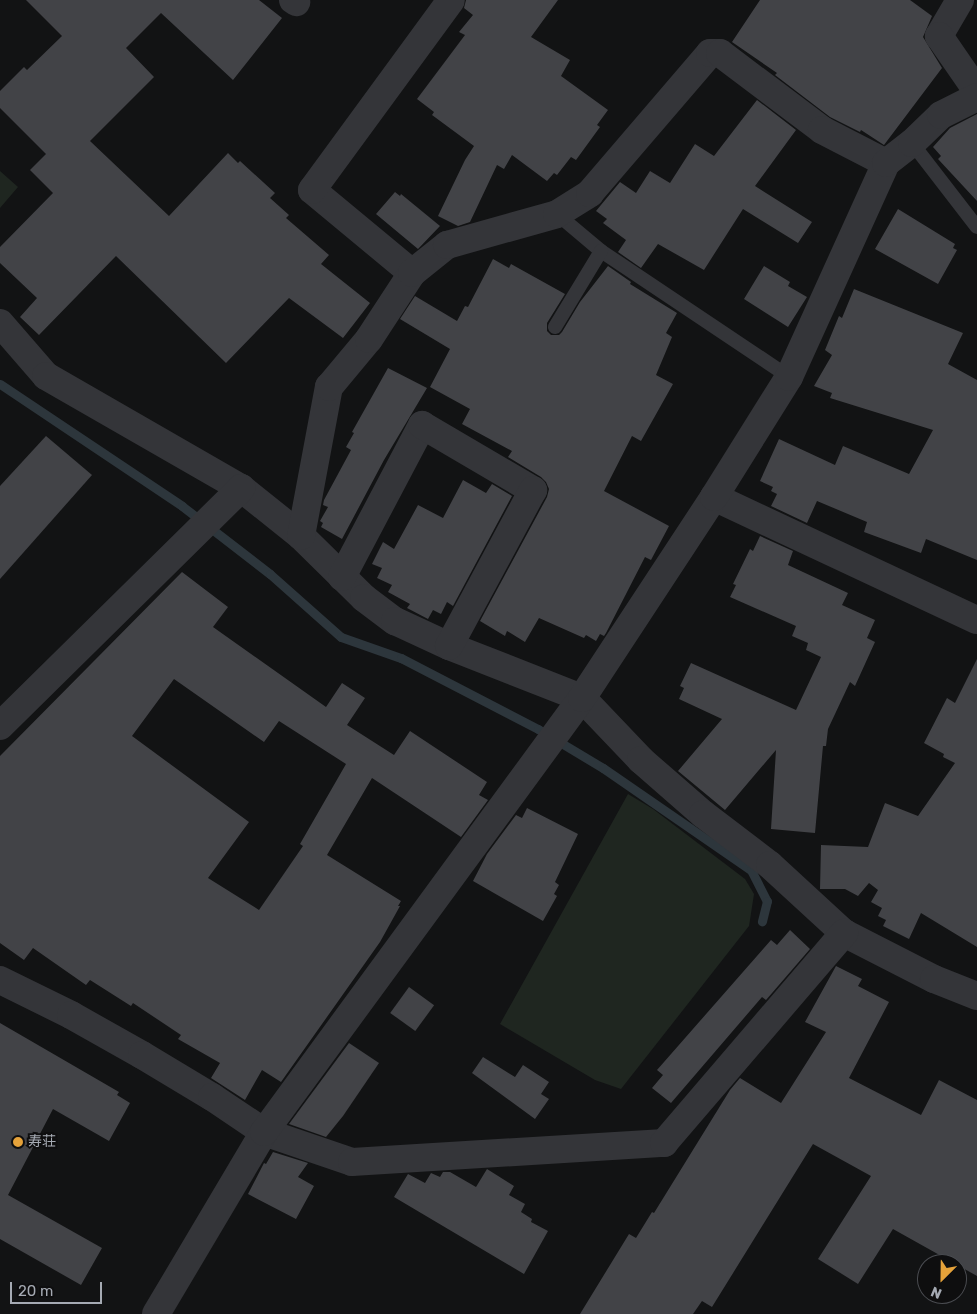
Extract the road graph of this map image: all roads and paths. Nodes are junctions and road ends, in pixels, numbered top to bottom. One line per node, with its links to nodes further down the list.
1 (451, 0): 10 (street)
2 (957, 1): 3 (street)
3 (977, 91)
4 (977, 97): 5 (street)
5 (912, 143): 6 (street); 8 (lane)
6 (886, 163): 7 (street); 13 (street)
7 (557, 214): 9 (lane); 10 (street)
8 (977, 227)
9 (601, 252): 12 (lane); 13 (lane)
10 (412, 273): 16 (street)
11 (0, 323): 14 (street)
12 (555, 327)
13 (789, 377): 15 (street)
14 (241, 488): 16 (street); 21 (street)
15 (714, 497): 18 (street); 20 (street)
16 (301, 536): 17 (street)
17 (342, 577): 19 (street); 19 (street)
18 (977, 620)
19 (449, 646): 20 (street)
20 (582, 698): 22 (street); 25 (street)
21 (0, 726)
22 (844, 933): 24 (street); 25 (street)
23 (0, 980): 25 (street)
24 (977, 996)
25 (264, 1132): 26 (street)
26 (156, 1314)

